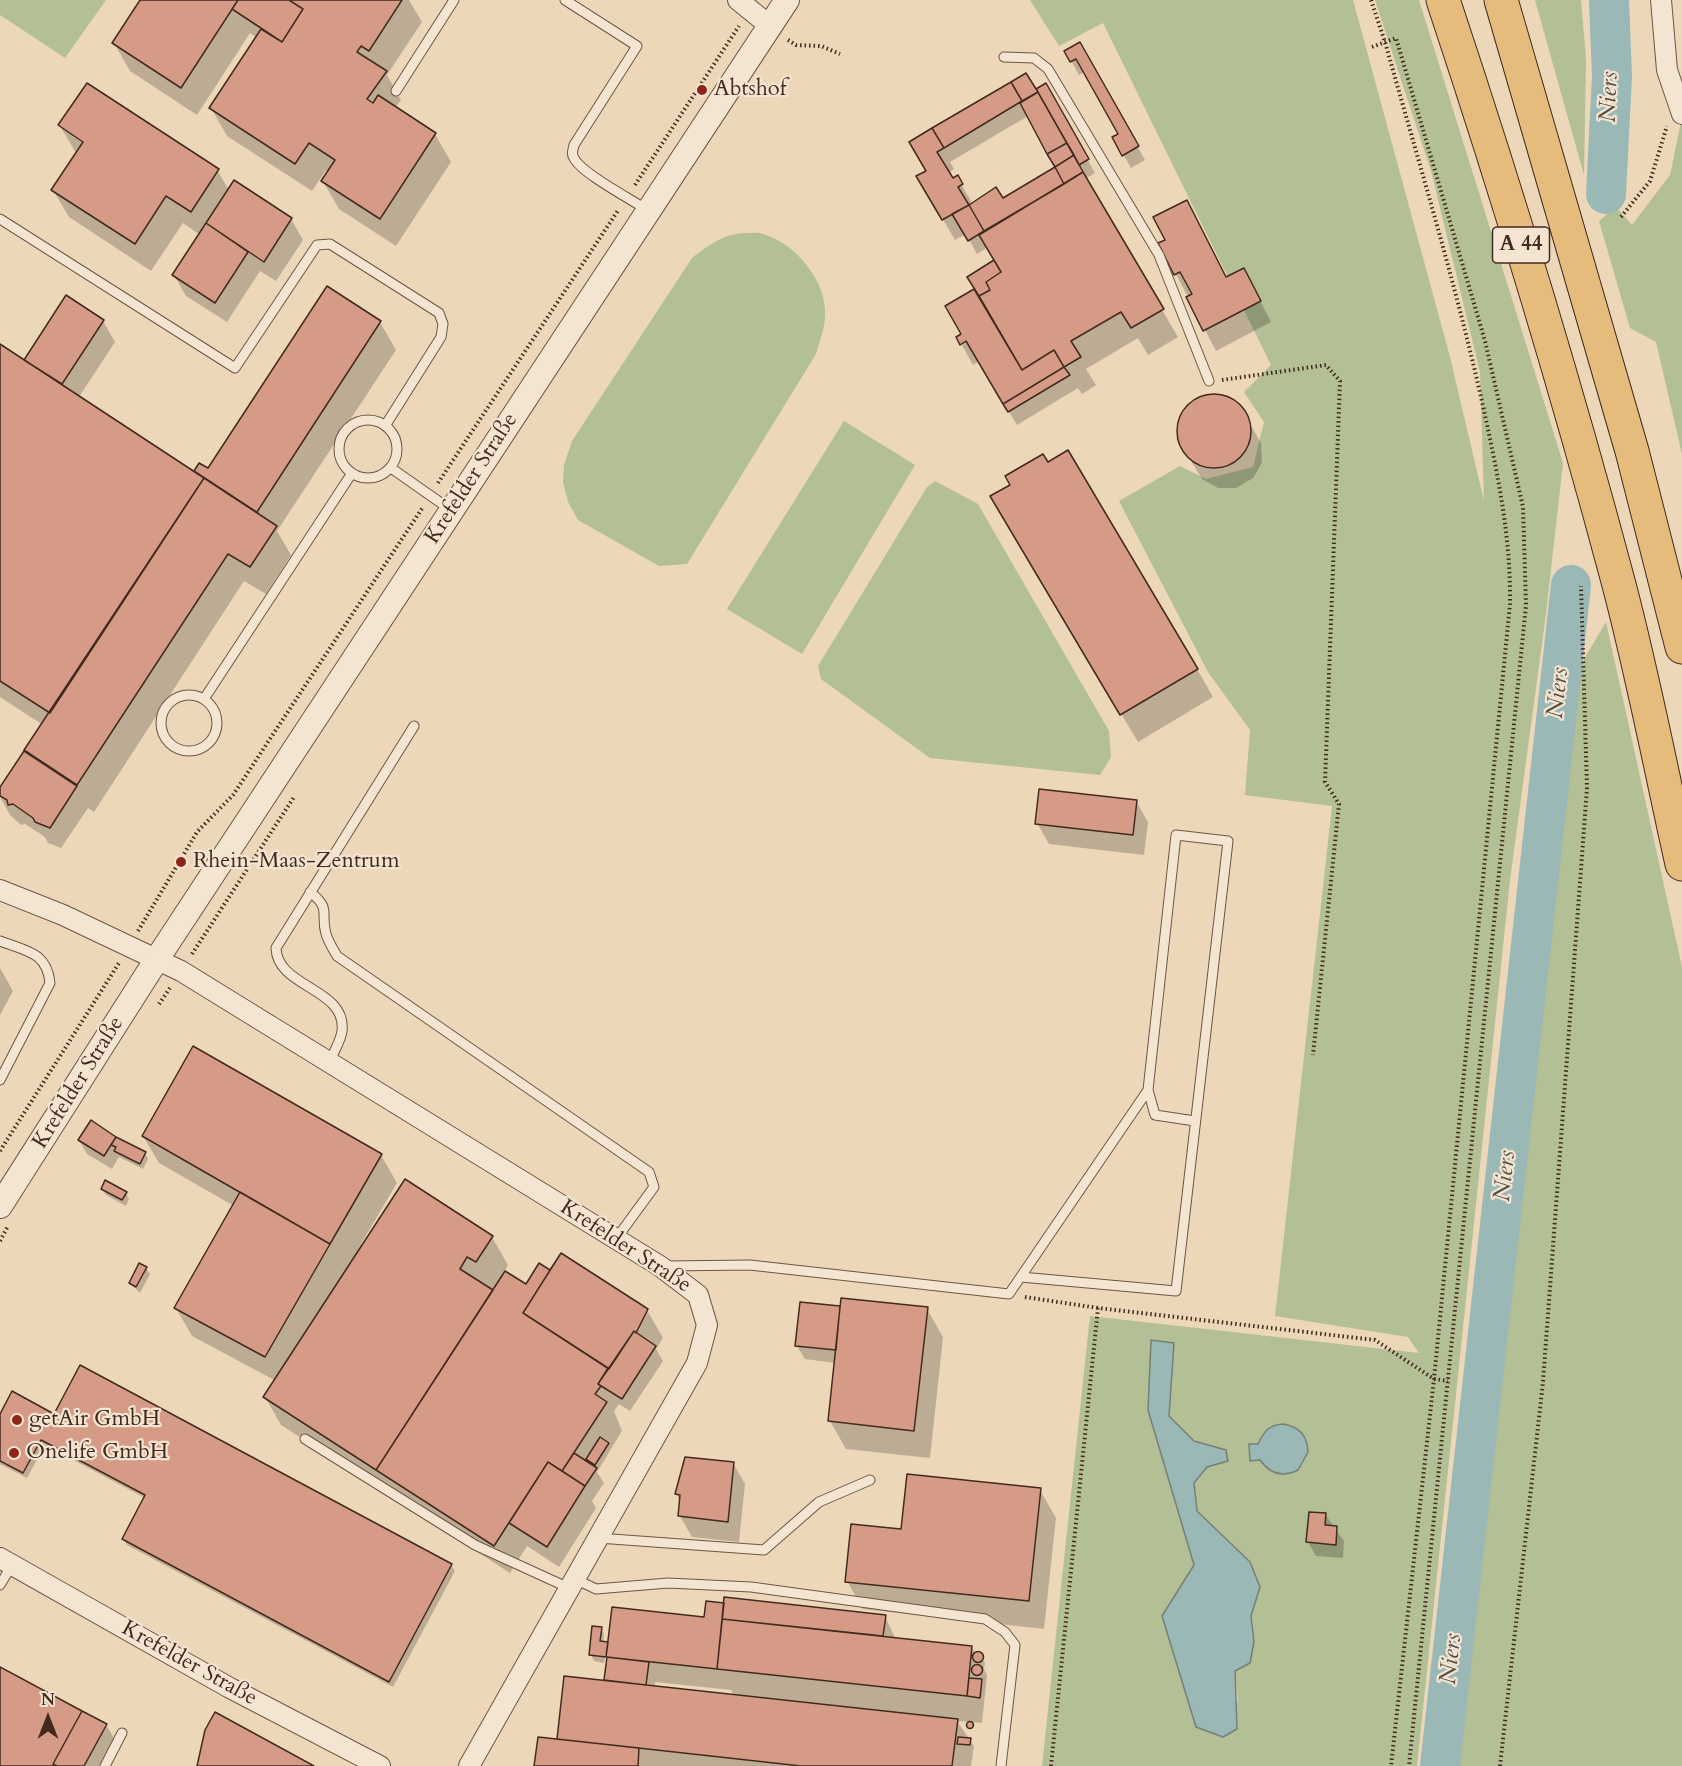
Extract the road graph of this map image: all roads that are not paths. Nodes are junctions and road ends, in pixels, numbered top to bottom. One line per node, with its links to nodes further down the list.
1 (454, 0): 10 (lane)
2 (566, 0): 12 (lane)
3 (787, 0): 8 (street, Krefelder Straße)
4 (1443, 0): 22 (highway, A 44)
5 (1501, 0): 19 (highway, A 44)
6 (1661, 0): 11 (street)
7 (744, 5): 8 (street)
8 (778, 32): 12 (street, Krefelder Straße)
9 (1004, 57): 14 (lane)
10 (396, 91)
11 (1679, 107)
12 (649, 211): 18 (street, Krefelder Straße)
13 (0, 219): 15 (lane)
14 (1209, 381)
15 (385, 426): 16 (lane); 17 (lane)
16 (391, 468): 17 (lane); 18 (lane)
17 (352, 474): 20 (lane)
18 (451, 510): 26 (street, Krefelder Straße)
19 (1682, 646)
20 (204, 699): 20 (lane)
21 (414, 726): 24 (lane)
22 (1682, 864)
23 (0, 892): 26 (street, Krefelder Straße)
24 (310, 892): 27 (lane); 32 (lane)
25 (0, 941): 28 (lane)
26 (157, 959): 27 (street, Krefelder Straße); 31 (street, Krefelder Straße)
27 (330, 1062): 32 (street, Krefelder Straße)
28 (0, 1080)
29 (1148, 1090): 30 (lane); 30 (lane); 34 (lane)
30 (1196, 1121): 34 (lane)
31 (0, 1206)
32 (616, 1239): 33 (street, Krefelder Straße)
33 (660, 1266): 34 (lane); 37 (street, Krefelder Straße)
34 (1021, 1277)
35 (305, 1439): 39 (lane)
36 (870, 1480): 37 (lane)
37 (598, 1538): 39 (street, Krefelder Straße)
38 (6, 1562): 40 (lane); 43 (street, Krefelder Straße)
39 (572, 1584): 44 (street, Krefelder Straße); 45 (lane)
40 (0, 1585)
41 (122, 1733): 42 (lane)
42 (105, 1766)
43 (380, 1766)
44 (469, 1766)
45 (1001, 1766)

